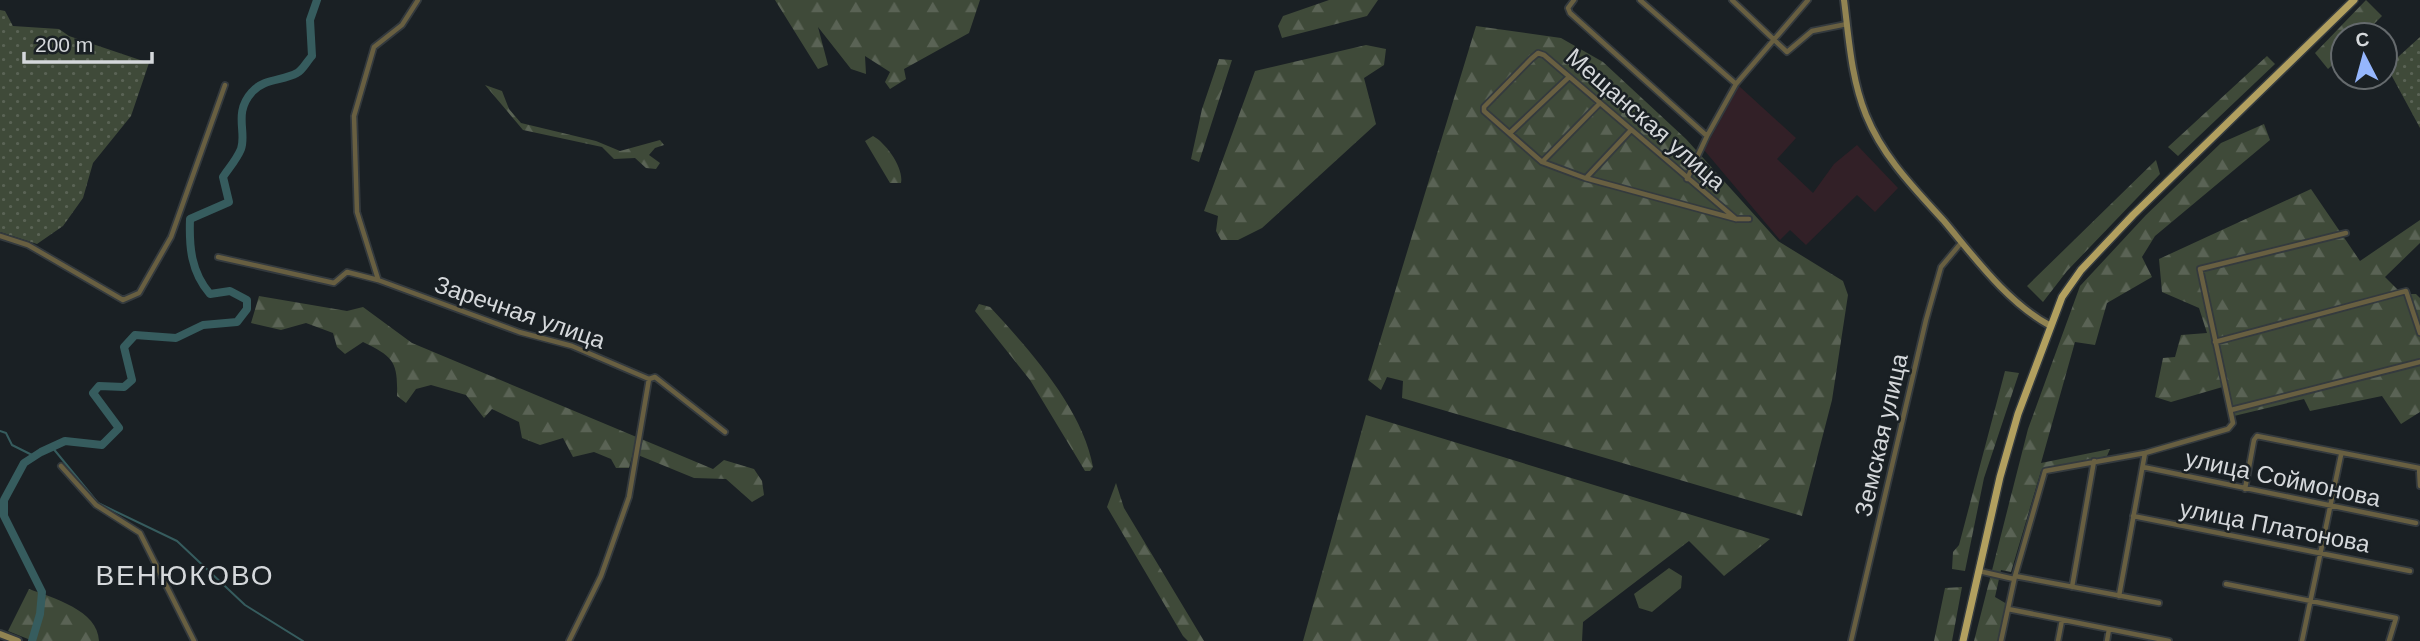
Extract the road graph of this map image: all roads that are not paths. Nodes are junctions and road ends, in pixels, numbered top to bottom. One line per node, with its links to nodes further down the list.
1 (418, 0): 26 (street)
2 (1574, 0): 16 (street)
3 (1640, 0): 12 (street)
4 (1732, 0): 9 (street)
5 (1808, 0): 9 (street)
6 (1844, 0): 8 (street)
7 (2354, 0): 27 (main road)
8 (1847, 24): 9 (street); 24 (street)
9 (1774, 40): 12 (street)
10 (1569, 77): 13 (street, Мещанская улица); 15 (street); 15 (street, Мещанская улица)
11 (225, 85): 23 (street)
12 (1735, 85): 16 (street)
13 (1600, 103): 14 (street, Мещанская улица); 17 (street)
14 (1631, 130): 18 (street); 19 (street, Мещанская улица)
15 (1510, 133): 17 (street)
16 (1707, 136): 19 (street)
17 (1542, 162): 18 (street)
18 (1585, 178): 20 (street)
19 (1687, 179): 20 (street, Мещанская улица)
20 (1736, 219): 21 (street)
21 (1749, 219)
22 (2346, 233): 29 (street)
23 (0, 236)
24 (1961, 243): 27 (street); 62 (street, Земская улица)
25 (218, 257): 26 (street, Заречная улица)
26 (379, 280): 31 (street, Заречная улица)
27 (2049, 325): 46 (main road)
28 (2420, 334): 29 (street)
29 (2215, 342): 32 (street)
30 (2420, 362): 32 (street)
31 (649, 379): 33 (street, Заречная улица); 61 (street)
32 (2231, 410): 34 (street)
33 (725, 432)
34 (2145, 453): 36 (street); 38 (street)
35 (2341, 455): 39 (street); 41 (street); 42 (street)
36 (2094, 461): 48 (street); 50 (street)
37 (61, 467): 60 (street)
38 (2143, 467): 41 (street, улица Соймонова); 43 (street)
39 (2420, 470): 40 (street)
40 (2420, 486)
41 (2245, 489): 42 (street, улица Соймонова)
42 (2329, 505): 44 (street, улица Соймонова); 45 (street)
43 (2133, 516): 45 (street, улица Платонова); 51 (street)
44 (2416, 523)
45 (2319, 553): 47 (street, улица Платонова); 52 (street)
46 (1979, 571): 48 (street); 63 (main road)
47 (2410, 571)
48 (2014, 578): 50 (street); 54 (street)
49 (2226, 584): 52 (street)
50 (2072, 587): 51 (street)
51 (2119, 596): 53 (street)
52 (2310, 600): 68 (street); 69 (street)
53 (2159, 603)
54 (2008, 609): 55 (street); 64 (street)
55 (2062, 620): 56 (street); 65 (street)
56 (2109, 629): 58 (street); 66 (street)
57 (0, 634): 59 (street)
58 (2143, 639): 67 (street)
59 (18, 641)
60 (194, 641)
61 (569, 641)
62 (1851, 641)
63 (1963, 641)
64 (2001, 641)
65 (2058, 641)
66 (2107, 641)
67 (2169, 641)
68 (2302, 641)
69 (2389, 641)

